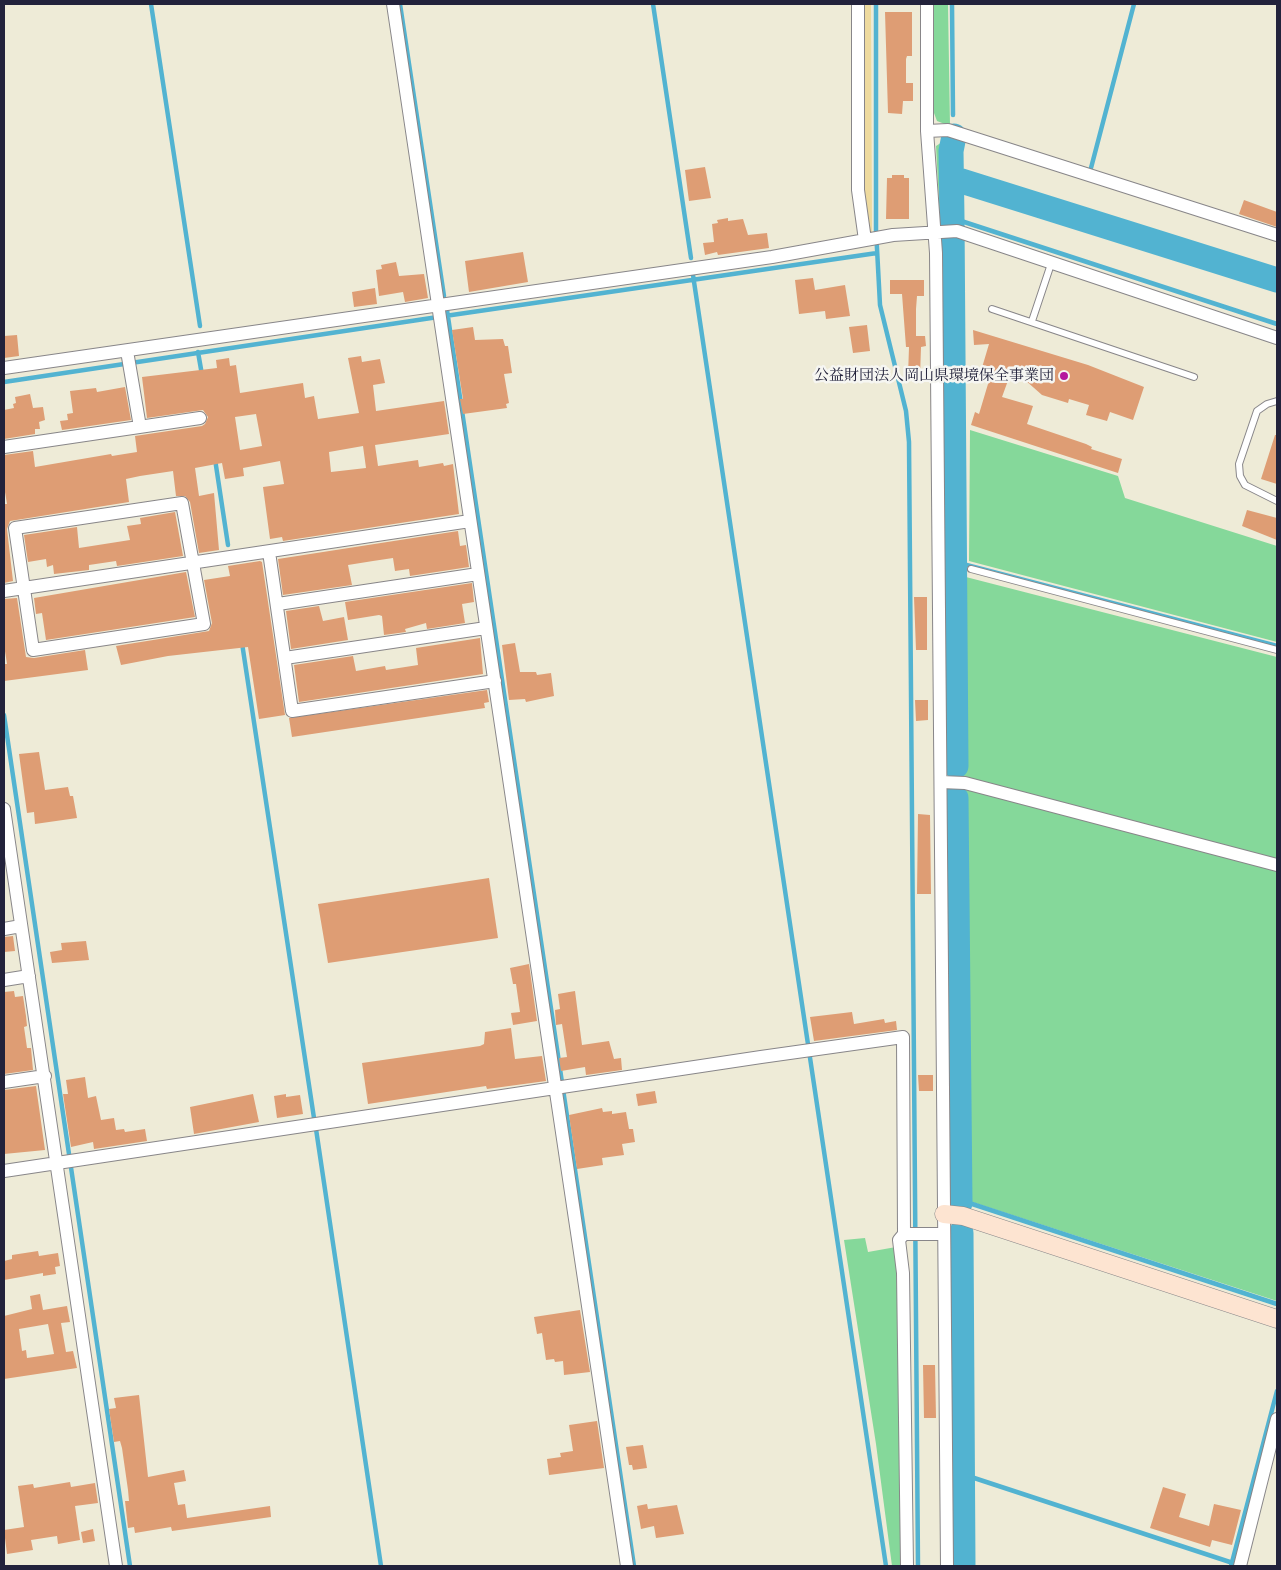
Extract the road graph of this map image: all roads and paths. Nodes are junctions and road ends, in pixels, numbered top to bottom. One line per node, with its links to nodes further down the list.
1 (393, 4): 10 (street)
2 (858, 4): 7 (street)
3 (927, 4): 4 (street)
4 (927, 131): 5 (street); 6 (street)
5 (939, 232): 7 (street); 8 (street); 33 (street)
6 (1277, 235)
7 (873, 238): 10 (street)
8 (1051, 264): 11 (lane); 12 (street)
9 (992, 309): 11 (lane)
10 (439, 313): 13 (street); 21 (street)
11 (1032, 321): 15 (lane)
12 (1277, 338)
13 (129, 359): 14 (street); 18 (street)
14 (4, 368)
15 (1194, 376)
16 (1277, 400): 20 (lane)
17 (200, 418): 18 (street)
18 (140, 427): 19 (street)
19 (4, 447)
20 (1277, 501)
21 (470, 521): 22 (street); 25 (street)
22 (269, 552): 23 (street); 28 (street)
23 (193, 564): 26 (street); 26 (street); 26 (street)
24 (971, 569): 30 (lane)
25 (478, 574): 28 (street); 29 (street)
26 (23, 588): 27 (street)
27 (4, 591)
28 (278, 604): 31 (street)
29 (486, 628): 31 (street); 32 (street)
30 (1277, 650)
31 (285, 658): 32 (street)
32 (495, 681): 42 (street)
33 (941, 782): 35 (street); 45 (street)
34 (4, 810): 36 (street)
35 (1277, 865)
36 (22, 926): 37 (street); 38 (street)
37 (4, 929)
38 (29, 976): 39 (street); 40 (street)
39 (4, 980)
40 (45, 1076): 41 (street); 43 (street)
41 (4, 1082)
42 (561, 1087): 43 (street); 46 (street); 52 (street)
43 (66, 1162): 44 (street); 51 (street)
44 (4, 1171)
45 (944, 1214): 47 (street); 48 (street)
46 (911, 1234): 47 (street); 53 (street)
47 (944, 1234): 54 (street)
48 (1277, 1319)
49 (1277, 1419): 50 (street)
50 (1241, 1564)
51 (116, 1566)
52 (627, 1566)
53 (906, 1566)
54 (947, 1566)

